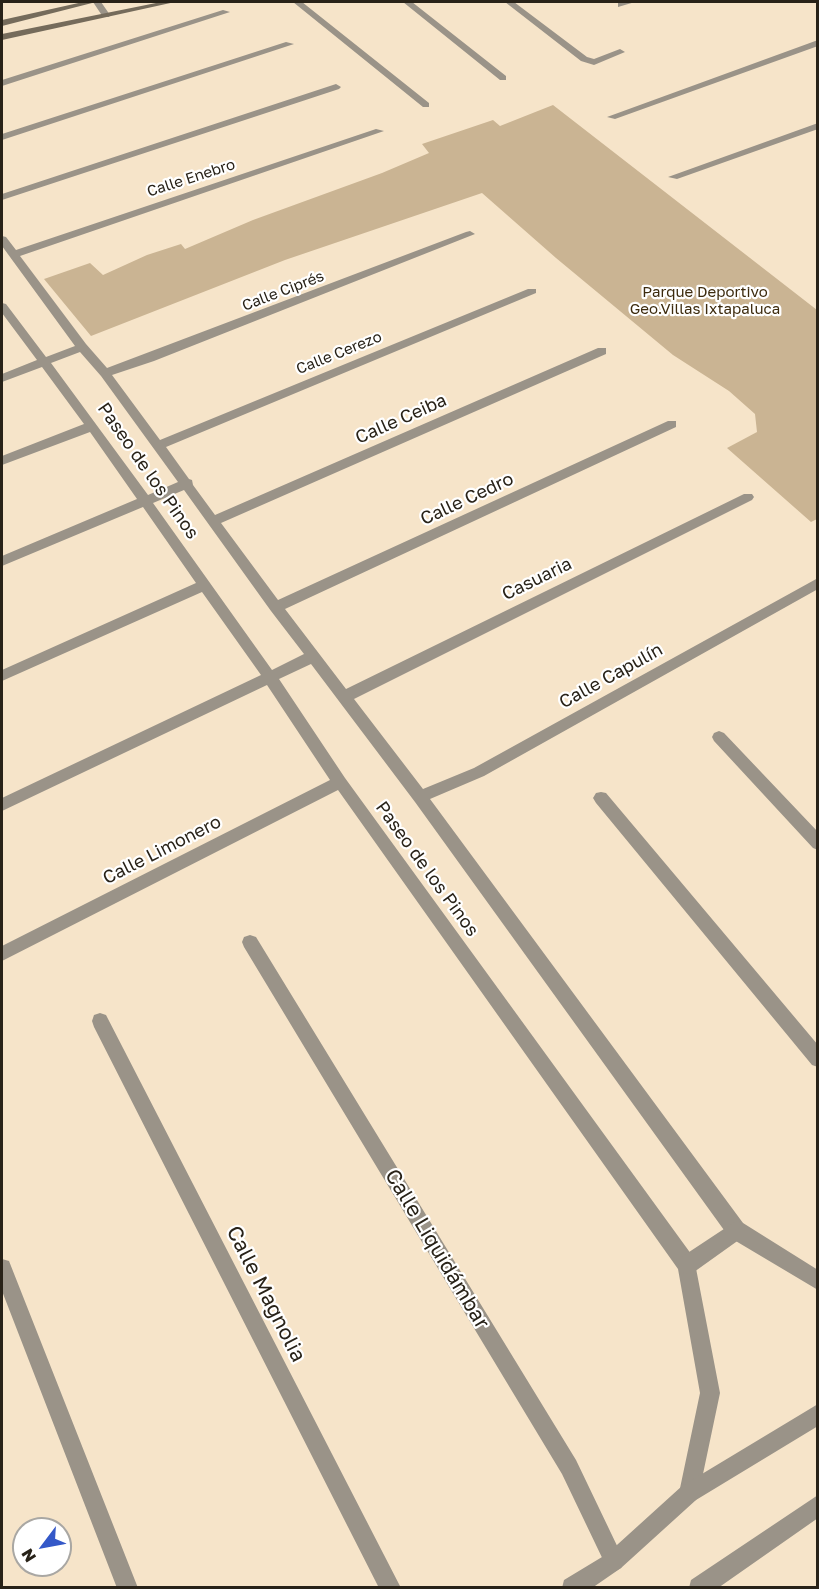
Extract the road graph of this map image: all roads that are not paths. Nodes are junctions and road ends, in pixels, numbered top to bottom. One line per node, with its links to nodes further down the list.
1 (92, 2): 11 (main road)
2 (97, 2): 10 (street)
3 (171, 2): 10 (main road)
4 (297, 2): 19 (street)
5 (407, 2): 16 (street)
6 (509, 2): 15 (street)
7 (632, 2): 8 (street)
8 (621, 5)
9 (226, 12): 17 (street)
10 (106, 15): 12 (main road)
11 (2, 23)
12 (2, 37)
13 (289, 44): 23 (street)
14 (818, 44): 20 (street)
15 (620, 52)
16 (503, 78)
17 (2, 83)
18 (336, 87): 25 (street)
19 (426, 105)
20 (612, 117)
21 (818, 126): 24 (street)
22 (379, 131): 28 (street, Calle Enebro)
23 (2, 137)
24 (673, 177)
25 (2, 196)
26 (471, 234): 34 (street, Calle Ciprés)
27 (2, 238): 28 (street, Paseo de los Pinos)
28 (14, 254): 31 (street, Paseo de los Pinos)
29 (532, 291): 38 (street, Calle Cerezo)
30 (2, 306): 33 (street, Paseo de los Pinos)
31 (82, 347): 33 (street); 34 (street, Paseo de los Pinos)
32 (602, 351): 43 (street, Calle Ceiba)
33 (45, 361): 35 (street); 37 (street, Paseo de los Pinos)
34 (105, 373): 38 (street, Paseo de los Pinos)
35 (2, 378)
36 (672, 424): 47 (street, Calle Cedro)
37 (92, 426): 39 (street); 42 (street, Paseo de los Pinos)
38 (159, 445): 40 (street, Paseo de los Pinos)
39 (2, 461)
40 (188, 483): 42 (street); 43 (street, Paseo de los Pinos)
41 (748, 497): 51 (street, Casuaria)
42 (145, 501): 44 (street); 46 (street, Paseo de los Pinos)
43 (215, 520): 47 (street, Paseo de los Pinos)
44 (2, 561)
45 (818, 583): 54 (street, Calle Capulín)
46 (205, 585): 49 (street); 50 (street, Paseo de los Pinos)
47 (276, 606): 48 (street, Paseo de los Pinos)
48 (314, 656): 50 (street); 51 (street, Paseo de los Pinos)
49 (2, 676)
50 (270, 677): 53 (street, Paseo de los Pinos); 56 (street)
51 (344, 697): 54 (street, Paseo de los Pinos)
52 (719, 737): 57 (street)
53 (340, 782): 59 (street, Calle Limonero); 63 (street, Paseo de los Pinos)
54 (420, 797): 62 (street, Paseo de los Pinos)
55 (602, 798): 61 (street)
56 (2, 805)
57 (818, 843)
58 (250, 942): 69 (street, Calle Liquidámbar)
59 (2, 954)
60 (100, 1021): 71 (street, Calle Magnolia)
61 (818, 1059)
62 (736, 1230): 63 (street); 65 (street, Paseo de los Pinos)
63 (687, 1265): 67 (street, Paseo de los Pinos)
64 (2, 1268): 70 (street)
65 (818, 1281)
66 (818, 1414): 67 (street)
67 (689, 1493): 69 (street)
68 (818, 1505): 73 (street)
69 (614, 1561): 72 (street)
70 (128, 1587)
71 (391, 1587)
72 (572, 1587)
73 (699, 1587)

